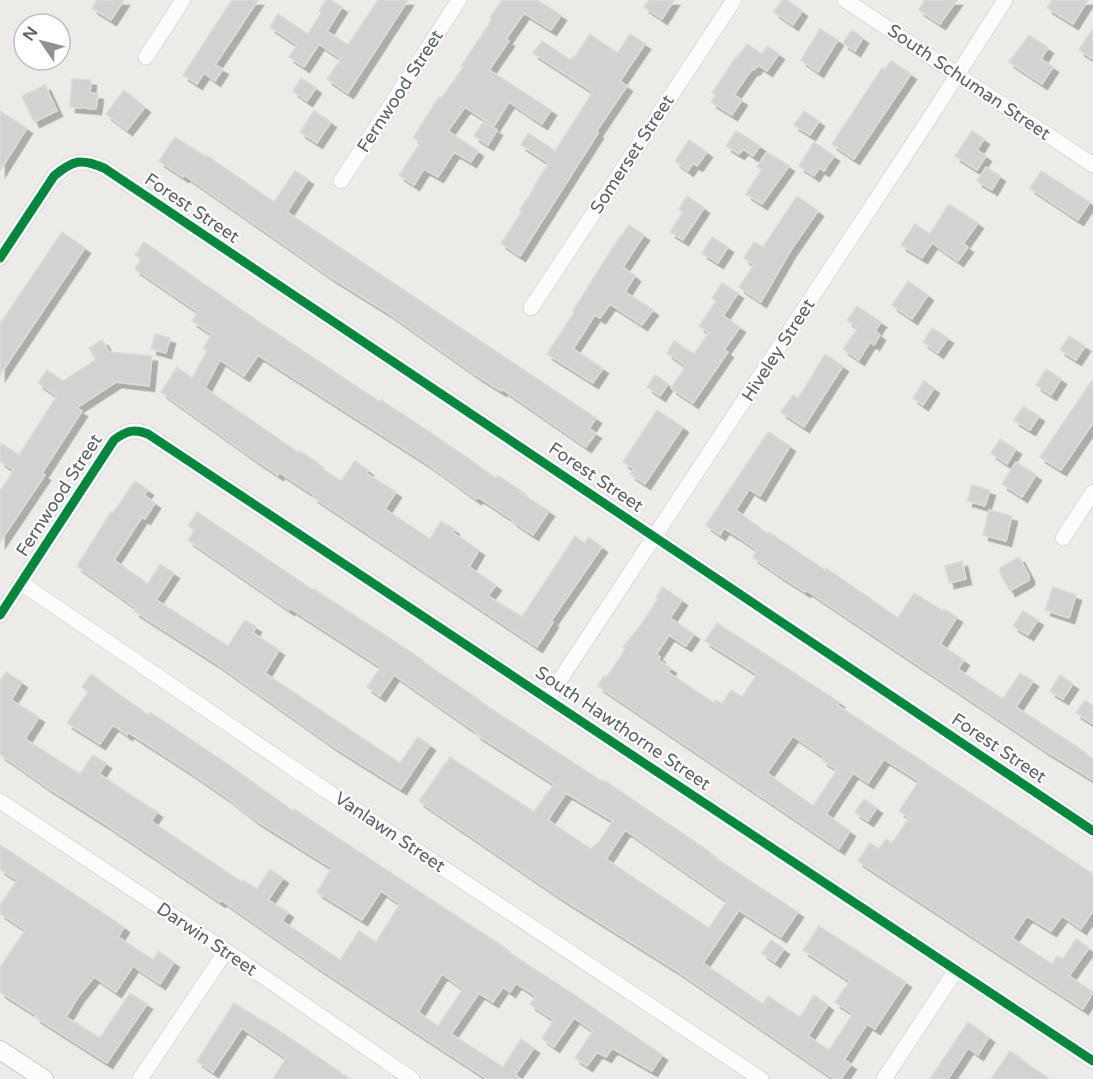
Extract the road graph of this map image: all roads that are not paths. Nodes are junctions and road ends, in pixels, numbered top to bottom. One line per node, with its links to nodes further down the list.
1 (183, 0): 6 (street)
2 (459, 0): 9 (street, Fernwood Street)
3 (734, 0): 11 (street, Somerset Street)
4 (845, 0): 7 (street, South Schuman Street)
5 (1005, 0): 7 (street, Hiveley Street)
6 (146, 57)
7 (957, 75): 8 (street, South Schuman Street); 14 (street, Hiveley Street)
8 (1093, 165)
9 (341, 182)
10 (0, 258): 14 (street, Forest Street)
11 (531, 308)
12 (131, 430): 16 (street, Fernwood Street); 18 (street, South Hawthorne Street)
13 (1093, 492): 15 (street)
14 (655, 536): 18 (street, Hiveley Street); 20 (street, Forest Street)
15 (1063, 538)
16 (21, 583): 17 (street, Fernwood Street); 28 (street, Vanlawn Street)
17 (0, 615)
18 (548, 698): 22 (street, South Hawthorne Street)
19 (0, 801): 21 (street, Darwin Street)
20 (1093, 831)
21 (226, 951): 26 (street); 27 (street, Darwin Street)
22 (956, 970): 24 (street, South Hawthorne Street); 29 (street)
23 (0, 1050): 25 (street)
24 (1093, 1062)
25 (44, 1079)
26 (140, 1079)
27 (412, 1079)
28 (761, 1079)
29 (884, 1079)

